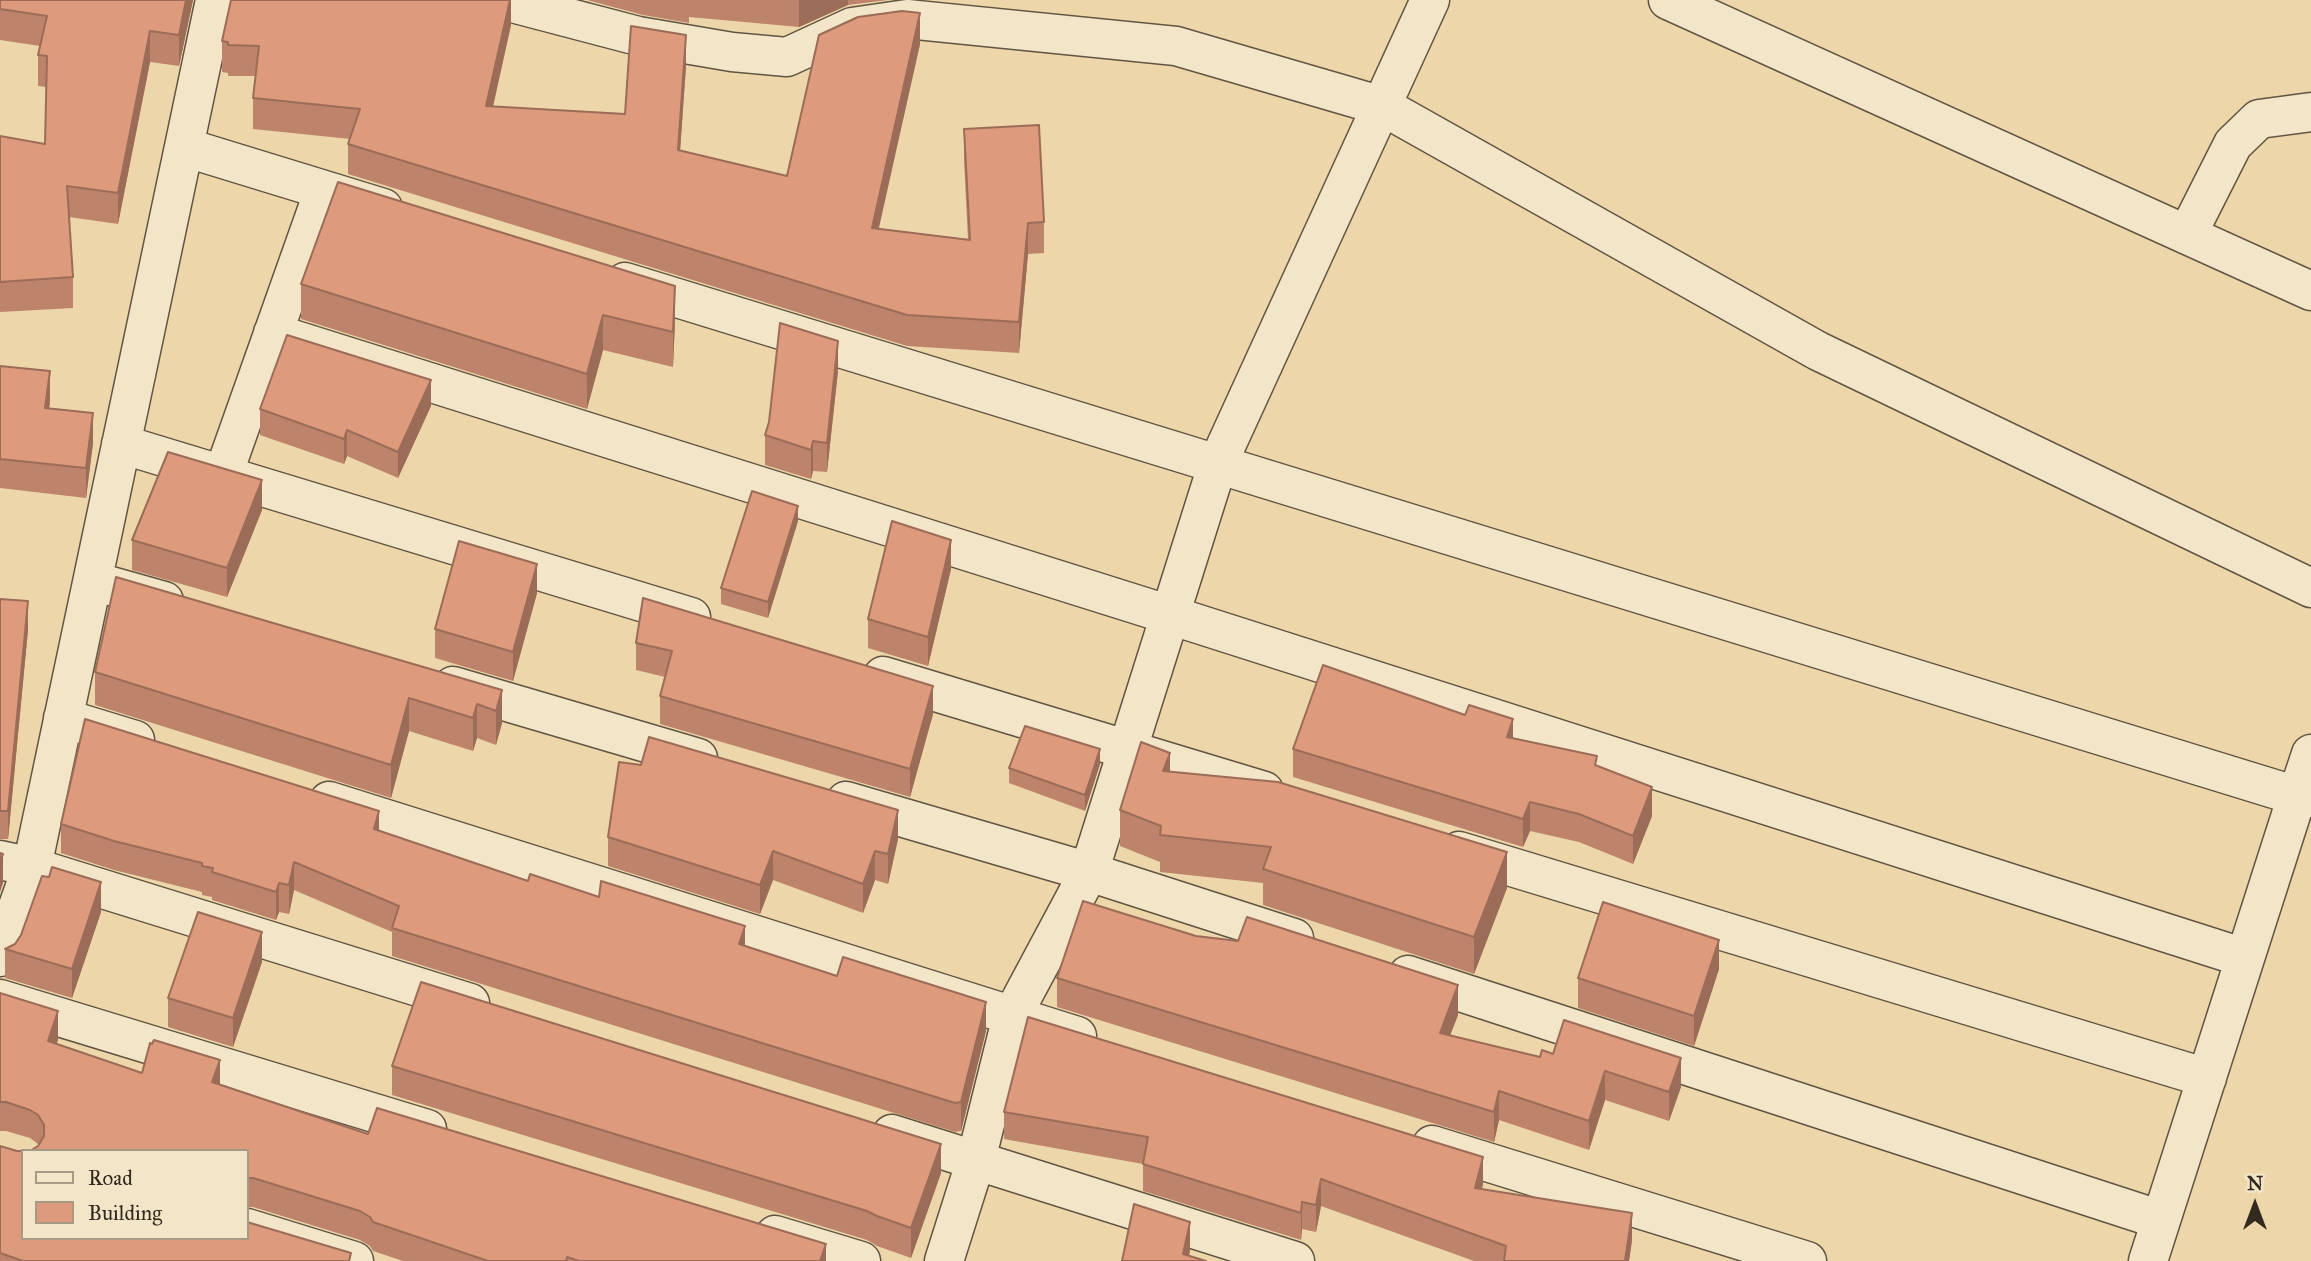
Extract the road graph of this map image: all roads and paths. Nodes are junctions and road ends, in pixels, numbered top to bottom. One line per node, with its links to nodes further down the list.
1 (215, 0): 7 (street)
2 (501, 0): 5 (street)
3 (1430, 0): 5 (street)
4 (1668, 0): 10 (street)
5 (1382, 106): 15 (street); 18 (street)
6 (2311, 112): 10 (street)
7 (184, 147): 8 (street); 14 (street)
8 (324, 190): 9 (street); 13 (street)
9 (418, 219)
10 (2187, 235): 12 (street)
11 (591, 272): 15 (street)
12 (2311, 291)
13 (273, 333): 16 (street); 20 (street)
14 (121, 443): 16 (street); 17 (street)
15 (1218, 464): 20 (street); 31 (street)
16 (223, 475): 21 (street)
17 (93, 581): 19 (street); 24 (street)
18 (2311, 588)
19 (199, 612)
20 (1170, 615): 25 (street); 38 (street)
21 (729, 629)
22 (849, 665): 25 (street)
23 (425, 678): 28 (street)
24 (63, 718): 26 (street); 34 (street)
25 (1128, 750): 32 (street); 35 (street)
26 (169, 751)
27 (2311, 754): 31 (street)
28 (730, 767)
29 (810, 790): 35 (street)
30 (301, 792): 42 (street)
31 (2304, 797): 38 (street)
32 (1301, 803)
33 (1421, 839): 44 (street)
34 (16, 863): 37 (street); 41 (street)
35 (1089, 872): 36 (street); 42 (street)
36 (1328, 949)
37 (0, 957)
38 (2245, 958): 44 (street)
39 (1381, 967): 49 (street)
40 (0, 999): 47 (street)
41 (498, 1012)
42 (1012, 1016): 43 (street); 48 (street)
43 (1105, 1044)
44 (2207, 1078): 49 (street)
45 (857, 1123): 48 (street)
46 (1396, 1134): 56 (street)
47 (463, 1140)
48 (976, 1160): 54 (street); 55 (street)
49 (2161, 1220): 57 (street)
50 (741, 1225): 53 (street)
51 (248, 1228): 52 (street)
52 (354, 1261)
53 (861, 1261)
54 (944, 1261)
55 (1295, 1261)
56 (1807, 1261)
57 (2148, 1261)

